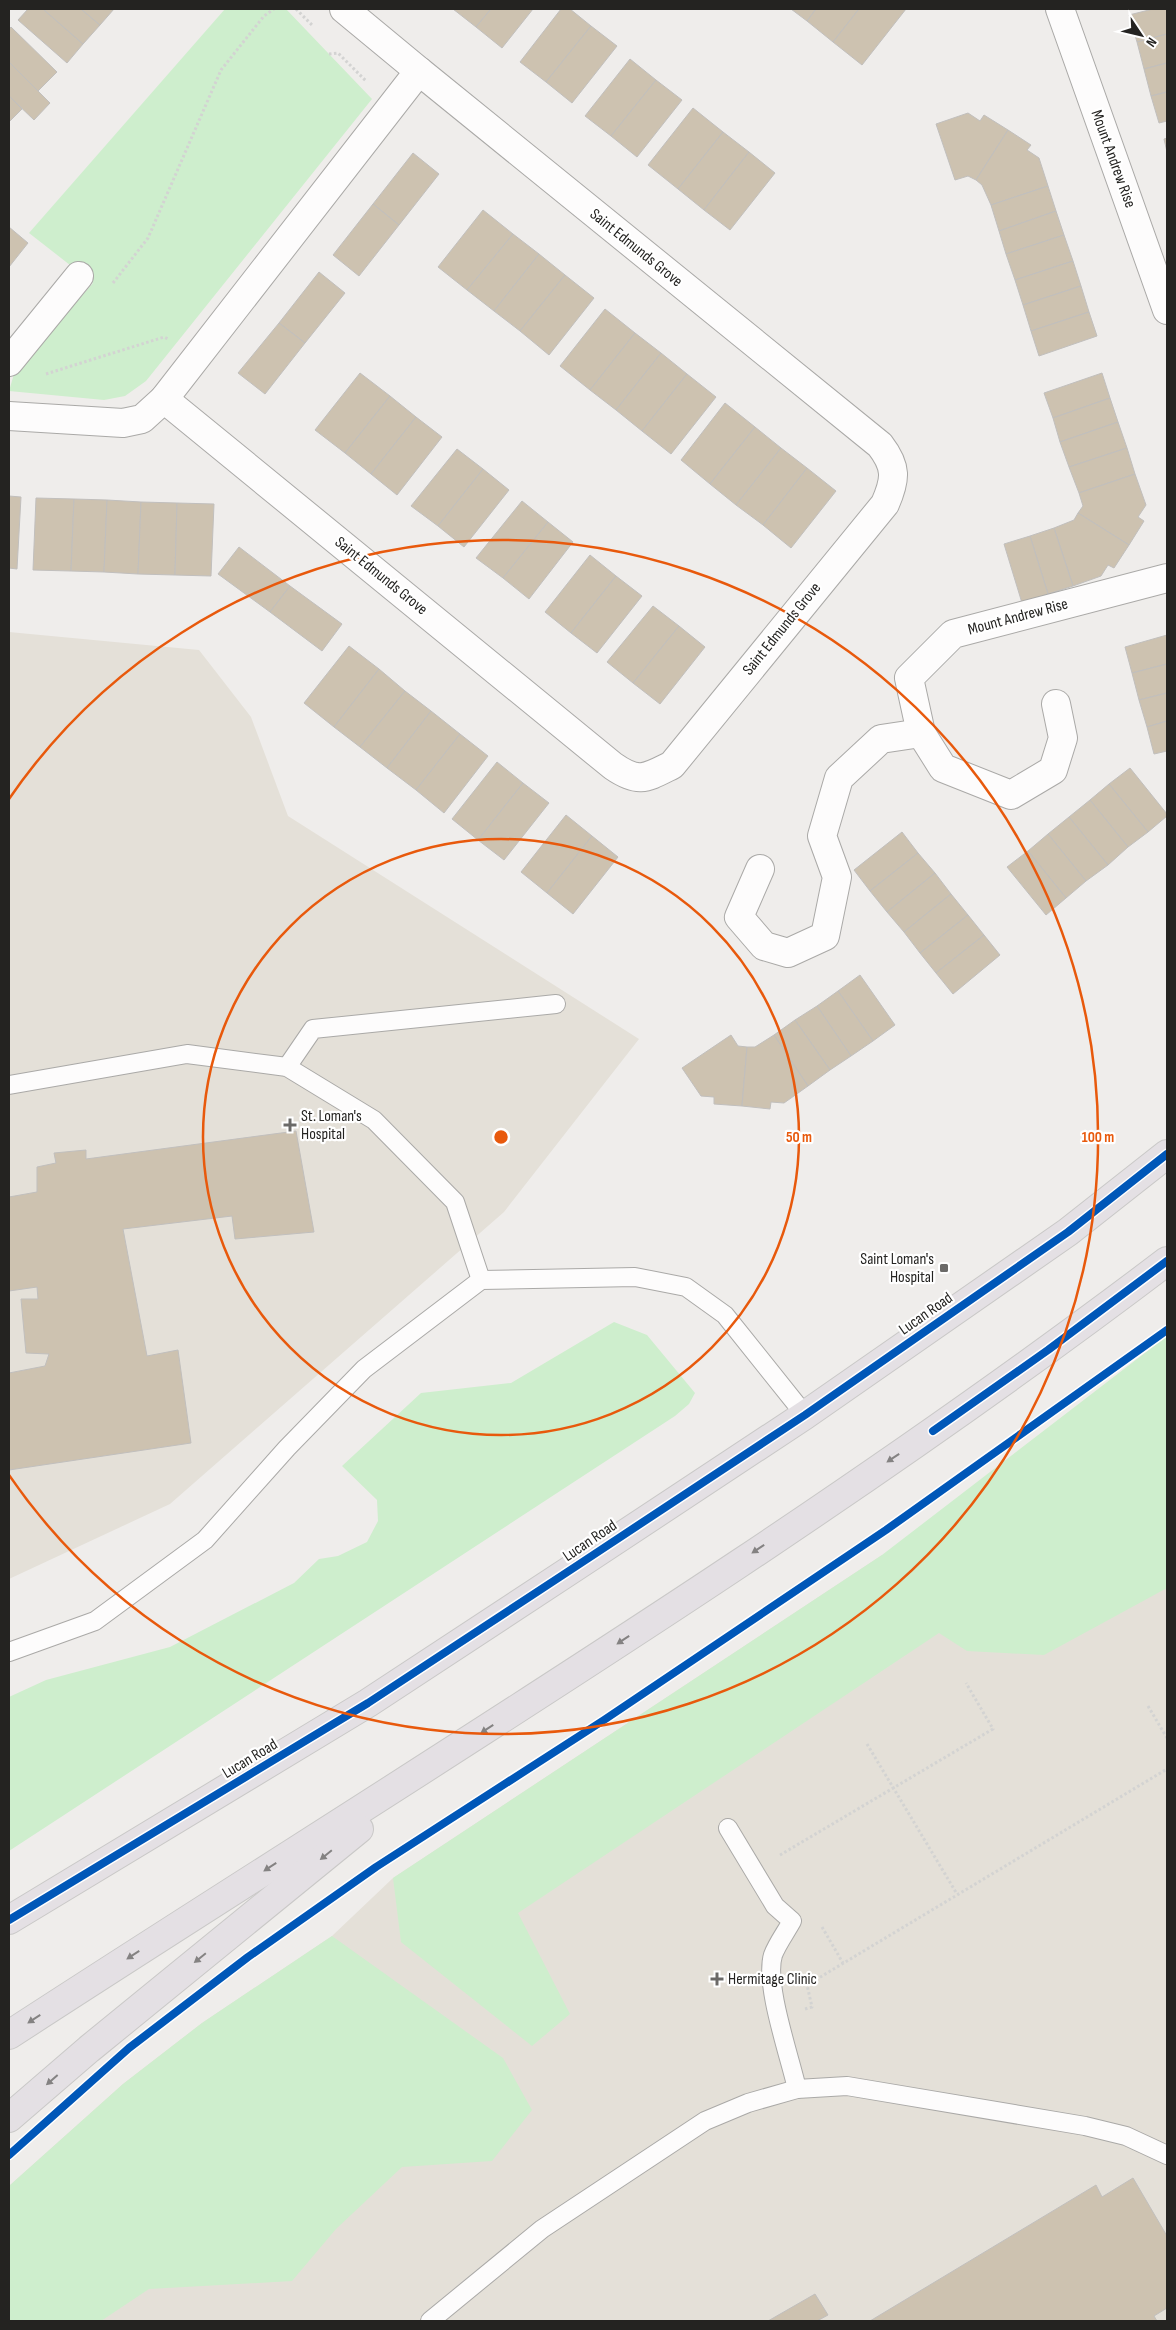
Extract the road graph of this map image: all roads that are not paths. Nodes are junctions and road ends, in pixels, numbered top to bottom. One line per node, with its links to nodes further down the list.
1 (344, 9): 3 (street, Saint Edmunds Grove)
2 (1060, 9): 5 (street, Mount Andrew Rise)
3 (419, 71): 7 (street); 7 (street, Saint Edmunds Grove)
4 (79, 276): 6 (street)
5 (1167, 310)
6 (9, 362)
7 (164, 399): 8 (street)
8 (9, 416)
9 (1167, 578): 11 (street, Mount Andrew Rise)
10 (1056, 704): 11 (street, Mount Andrew Rise)
11 (920, 733): 12 (street)
12 (760, 869)
13 (556, 1004): 14 (lane)
14 (287, 1067): 15 (lane); 18 (lane)
15 (9, 1085)
16 (1167, 1154): 19 (highway, Lucan Road)
17 (1167, 1261): 21 (highway, one-way to 21)
18 (482, 1280): 19 (lane); 20 (lane)
19 (806, 1414): 23 (highway, Lucan Road)
20 (9, 1652)
21 (459, 1747): 24 (highway, one-way to 24); 26 (highway, one-way to 26)
22 (728, 1828): 25 (lane)
23 (9, 1920)
24 (9, 2035)
25 (797, 2089): 27 (lane); 28 (lane)
26 (9, 2118)
27 (1167, 2155)
28 (430, 2321)

